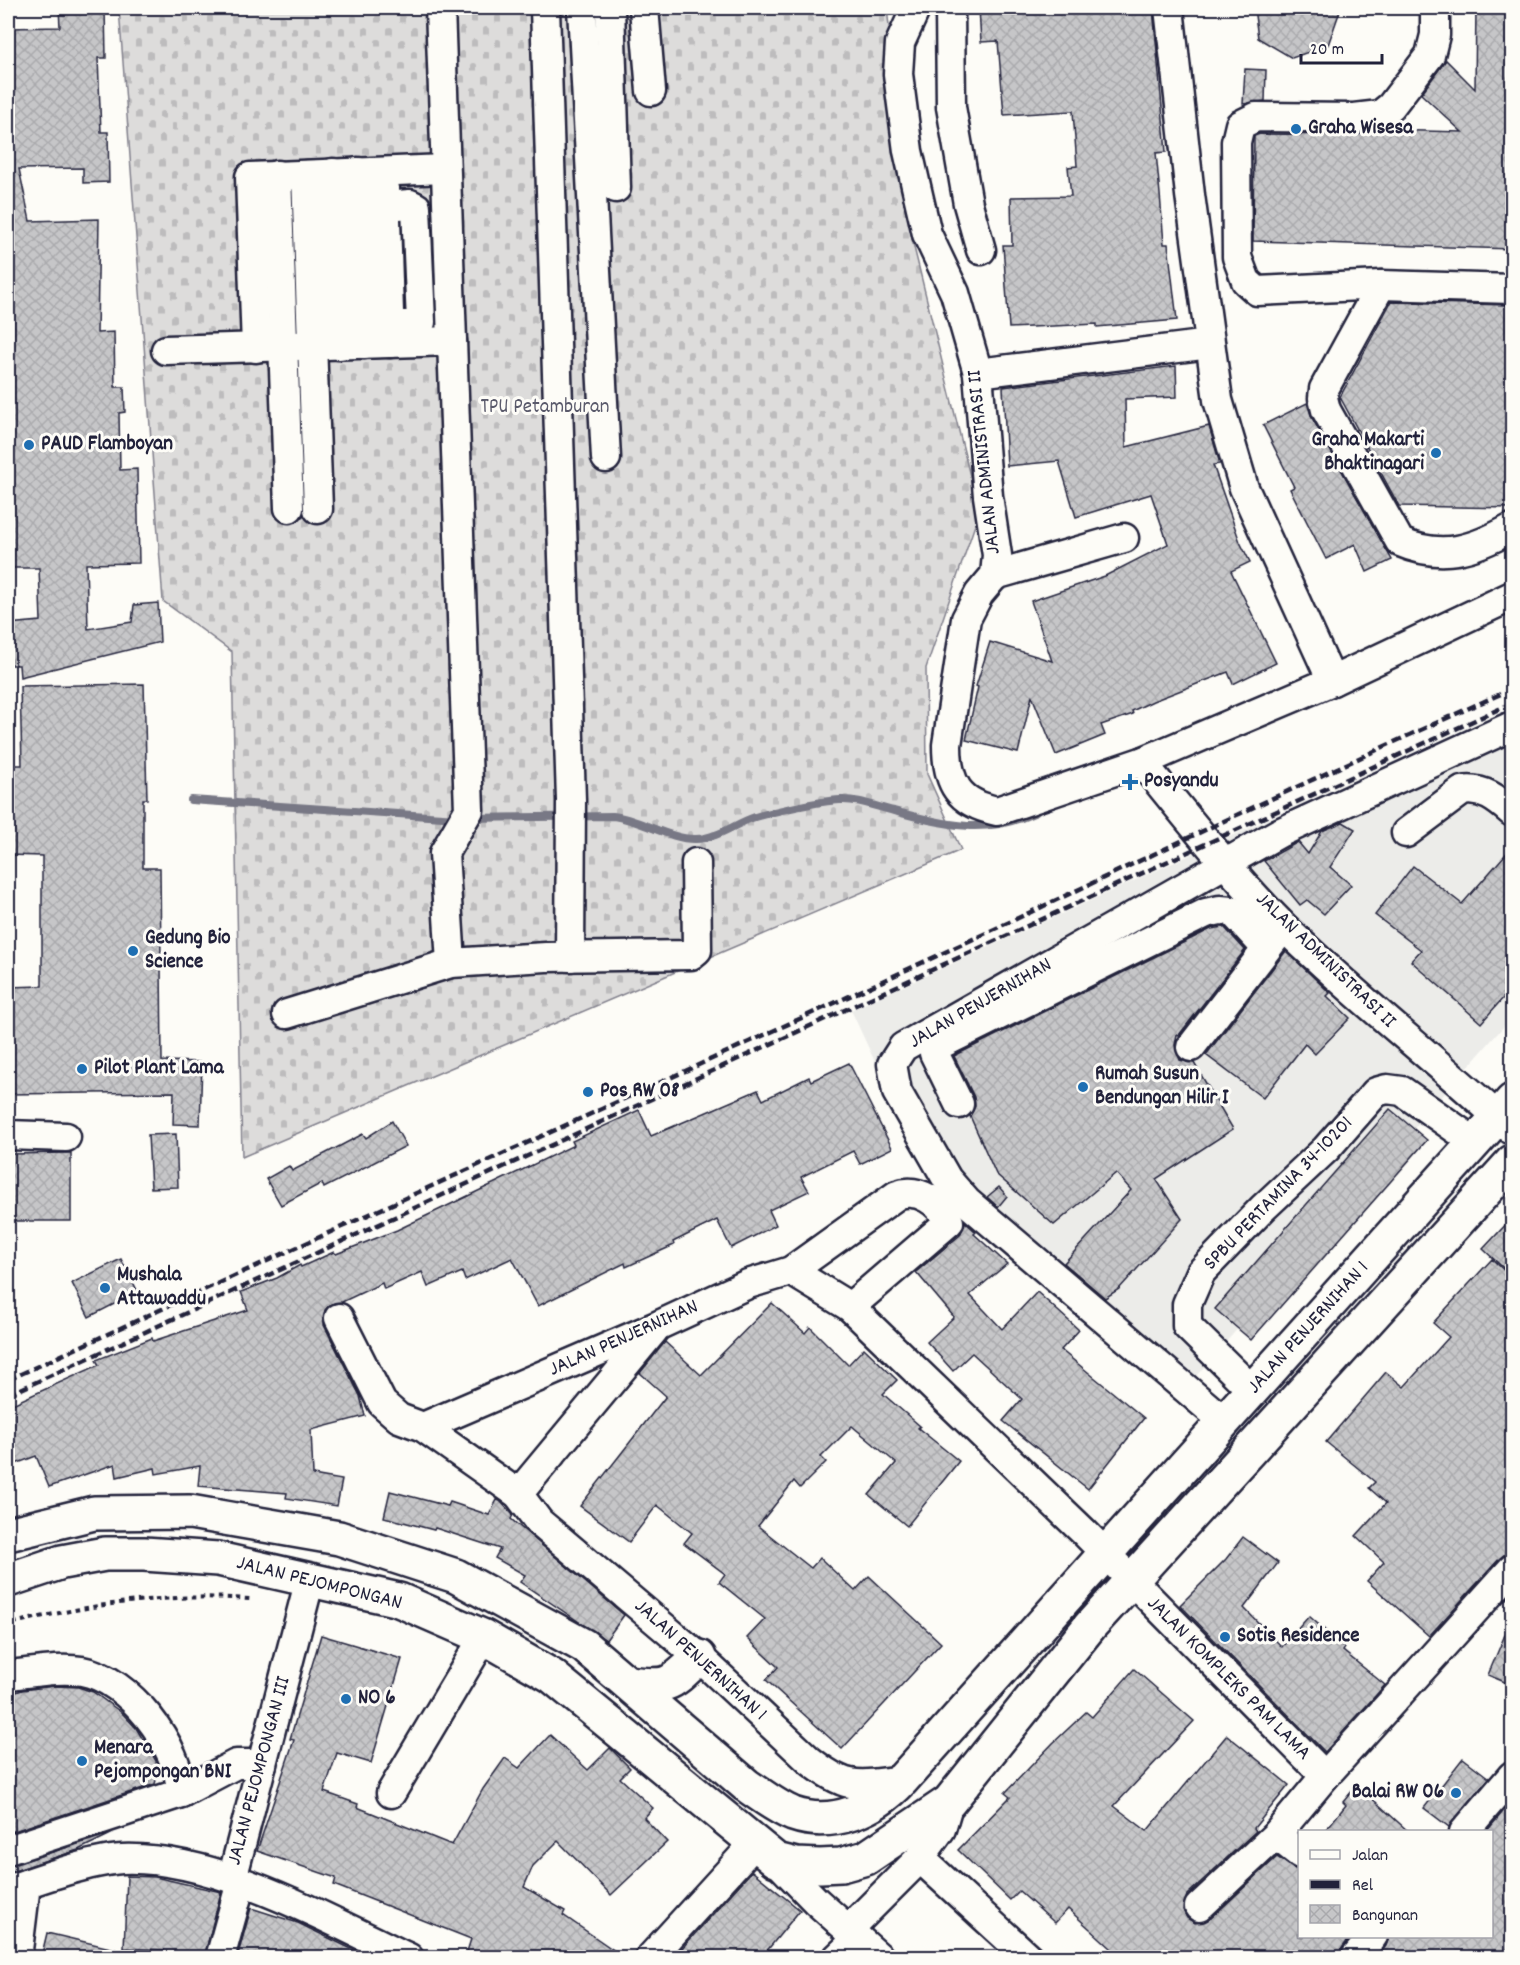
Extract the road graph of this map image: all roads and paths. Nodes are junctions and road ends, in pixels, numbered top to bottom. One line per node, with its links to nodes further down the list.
1 (440, 8): 11 (street)
2 (545, 8): 38 (street)
3 (582, 8): 23 (street)
4 (610, 8): 13 (street)
5 (644, 8): 10 (street)
6 (950, 8): 14 (street)
7 (1169, 8): 19 (street)
8 (1435, 8): 15 (street)
9 (913, 9): 22 (street, JALAN ADMINISTRASI II)
10 (651, 91)
11 (445, 169): 12 (street); 18 (street)
12 (345, 173): 17 (street); 17 (street); 17 (street); 20 (street)
13 (616, 188)
14 (981, 250)
15 (1381, 285): 16 (street); 26 (street)
16 (1512, 289)
17 (359, 341): 18 (street); 20 (street); 25 (street)
18 (452, 341): 39 (street)
19 (1210, 344): 22 (street); 30 (street)
20 (270, 347): 21 (street); 24 (street)
21 (166, 350)
22 (978, 373): 28 (street, JALAN ADMINISTRASI II)
23 (606, 458)
24 (289, 508)
25 (318, 509)
26 (1512, 528)
27 (1124, 538): 28 (street)
28 (995, 575): 32 (street, JALAN ADMINISTRASI II)
29 (1512, 596): 30 (street, JALAN ADMINISTRASI II)
30 (1332, 681): 32 (street, JALAN ADMINISTRASI II)
31 (1512, 726): 36 (street, JALAN PENJERNIHAN)
32 (1144, 761): 36 (street, JALAN ADMINISTRASI II)
33 (1512, 812): 34 (street)
34 (1406, 833)
35 (696, 863): 38 (street)
36 (1228, 865): 37 (street, JALAN ADMINISTRASI II); 55 (street, JALAN PENJERNIHAN)
37 (1275, 937): 41 (street); 42 (street, JALAN ADMINISTRASI II); 43 (street)
38 (570, 957): 39 (street)
39 (451, 963): 40 (street)
40 (286, 1014)
41 (1191, 1047)
42 (1444, 1072): 44 (street); 45 (street, JALAN ADMINISTRASI II)
43 (959, 1104)
44 (1416, 1104): 48 (street, SPBU PERTAMINA 34-10201); 54 (street, SPBU PERTAMINA 34-10201)
45 (1508, 1116): 48 (main road, JALAN PENJERNIHAN 1)
46 (8, 1135): 47 (street)
47 (66, 1137)
48 (1476, 1143): 54 (main road, JALAN PENJERNIHAN 1)
49 (1512, 1162): 63 (main road, JALAN PENJERNIHAN 1)
50 (791, 1270): 51 (street); 51 (street, JALAN PENJERNIHAN); 53 (street, JALAN PENJERNIHAN)
51 (850, 1307): 59 (street)
52 (339, 1318): 56 (street)
53 (657, 1326): 56 (street, JALAN PENJERNIHAN); 57 (street)
54 (1253, 1391): 55 (main road, JALAN PENJERNIHAN 1)
55 (1225, 1422): 59 (main road, JALAN PENJERNIHAN 1)
56 (423, 1426): 57 (street, JALAN PENJERNIHAN 1)
57 (518, 1494): 67 (street, JALAN PENJERNIHAN 1)
58 (8, 1534): 69 (main road, JALAN PEJOMPONGAN)
59 (1106, 1555): 63 (street); 64 (main road, JALAN PENJERNIHAN 1)
60 (1512, 1569): 72 (street)
61 (310, 1579): 62 (main road, JALAN PEJOMPONGAN); 66 (main road, JALAN PEJOMPONGAN); 70 (street, JALAN PEJOMPONGAN III)
62 (10, 1582)
63 (1131, 1582): 65 (main road, JALAN PENJERNIHAN 1); 72 (street, JALAN KOMPLEKS PAM LAMA)
64 (1066, 1600): 65 (main road); 74 (main road, JALAN PENJERNIHAN 1)
65 (1090, 1626): 77 (main road, JALAN PENJERNIHAN 1)
66 (484, 1638): 76 (street); 82 (main road, JALAN PEJOMPONGAN)
67 (699, 1657): 69 (main road); 74 (street, JALAN PENJERNIHAN 1)
68 (8, 1675): 71 (street)
69 (628, 1683): 78 (main road, JALAN PEJOMPONGAN)
70 (263, 1759): 71 (street); 75 (street); 85 (street, JALAN PEJOMPONGAN III)
71 (175, 1761): 75 (street)
72 (1325, 1776): 80 (street)
73 (1512, 1776): 79 (street)
74 (902, 1780): 78 (main road, JALAN PENJERNIHAN 1)
75 (182, 1792): 81 (street)
76 (391, 1793)
77 (949, 1802): 82 (main road, JALAN PENJERNIHAN 1); 84 (street)
78 (794, 1814)
79 (1466, 1830)
80 (1275, 1835): 83 (street); 87 (street)
81 (8, 1850)
82 (765, 1852): 89 (street, JALAN PEJOMPONGAN); 93 (street)
83 (1298, 1853)
84 (920, 1858): 89 (street); 95 (street)
85 (236, 1880): 86 (street); 91 (street); 92 (street, JALAN PEJOMPONGAN III)
86 (17, 1887): 90 (street)
87 (1199, 1906)
88 (1371, 1938): 96 (street)
89 (848, 1942): 94 (street, JALAN PEJOMPONGAN)
90 (17, 1958)
91 (220, 1958)
92 (409, 1958)
93 (650, 1958)
94 (880, 1958)
95 (1029, 1958)
96 (1355, 1958)

